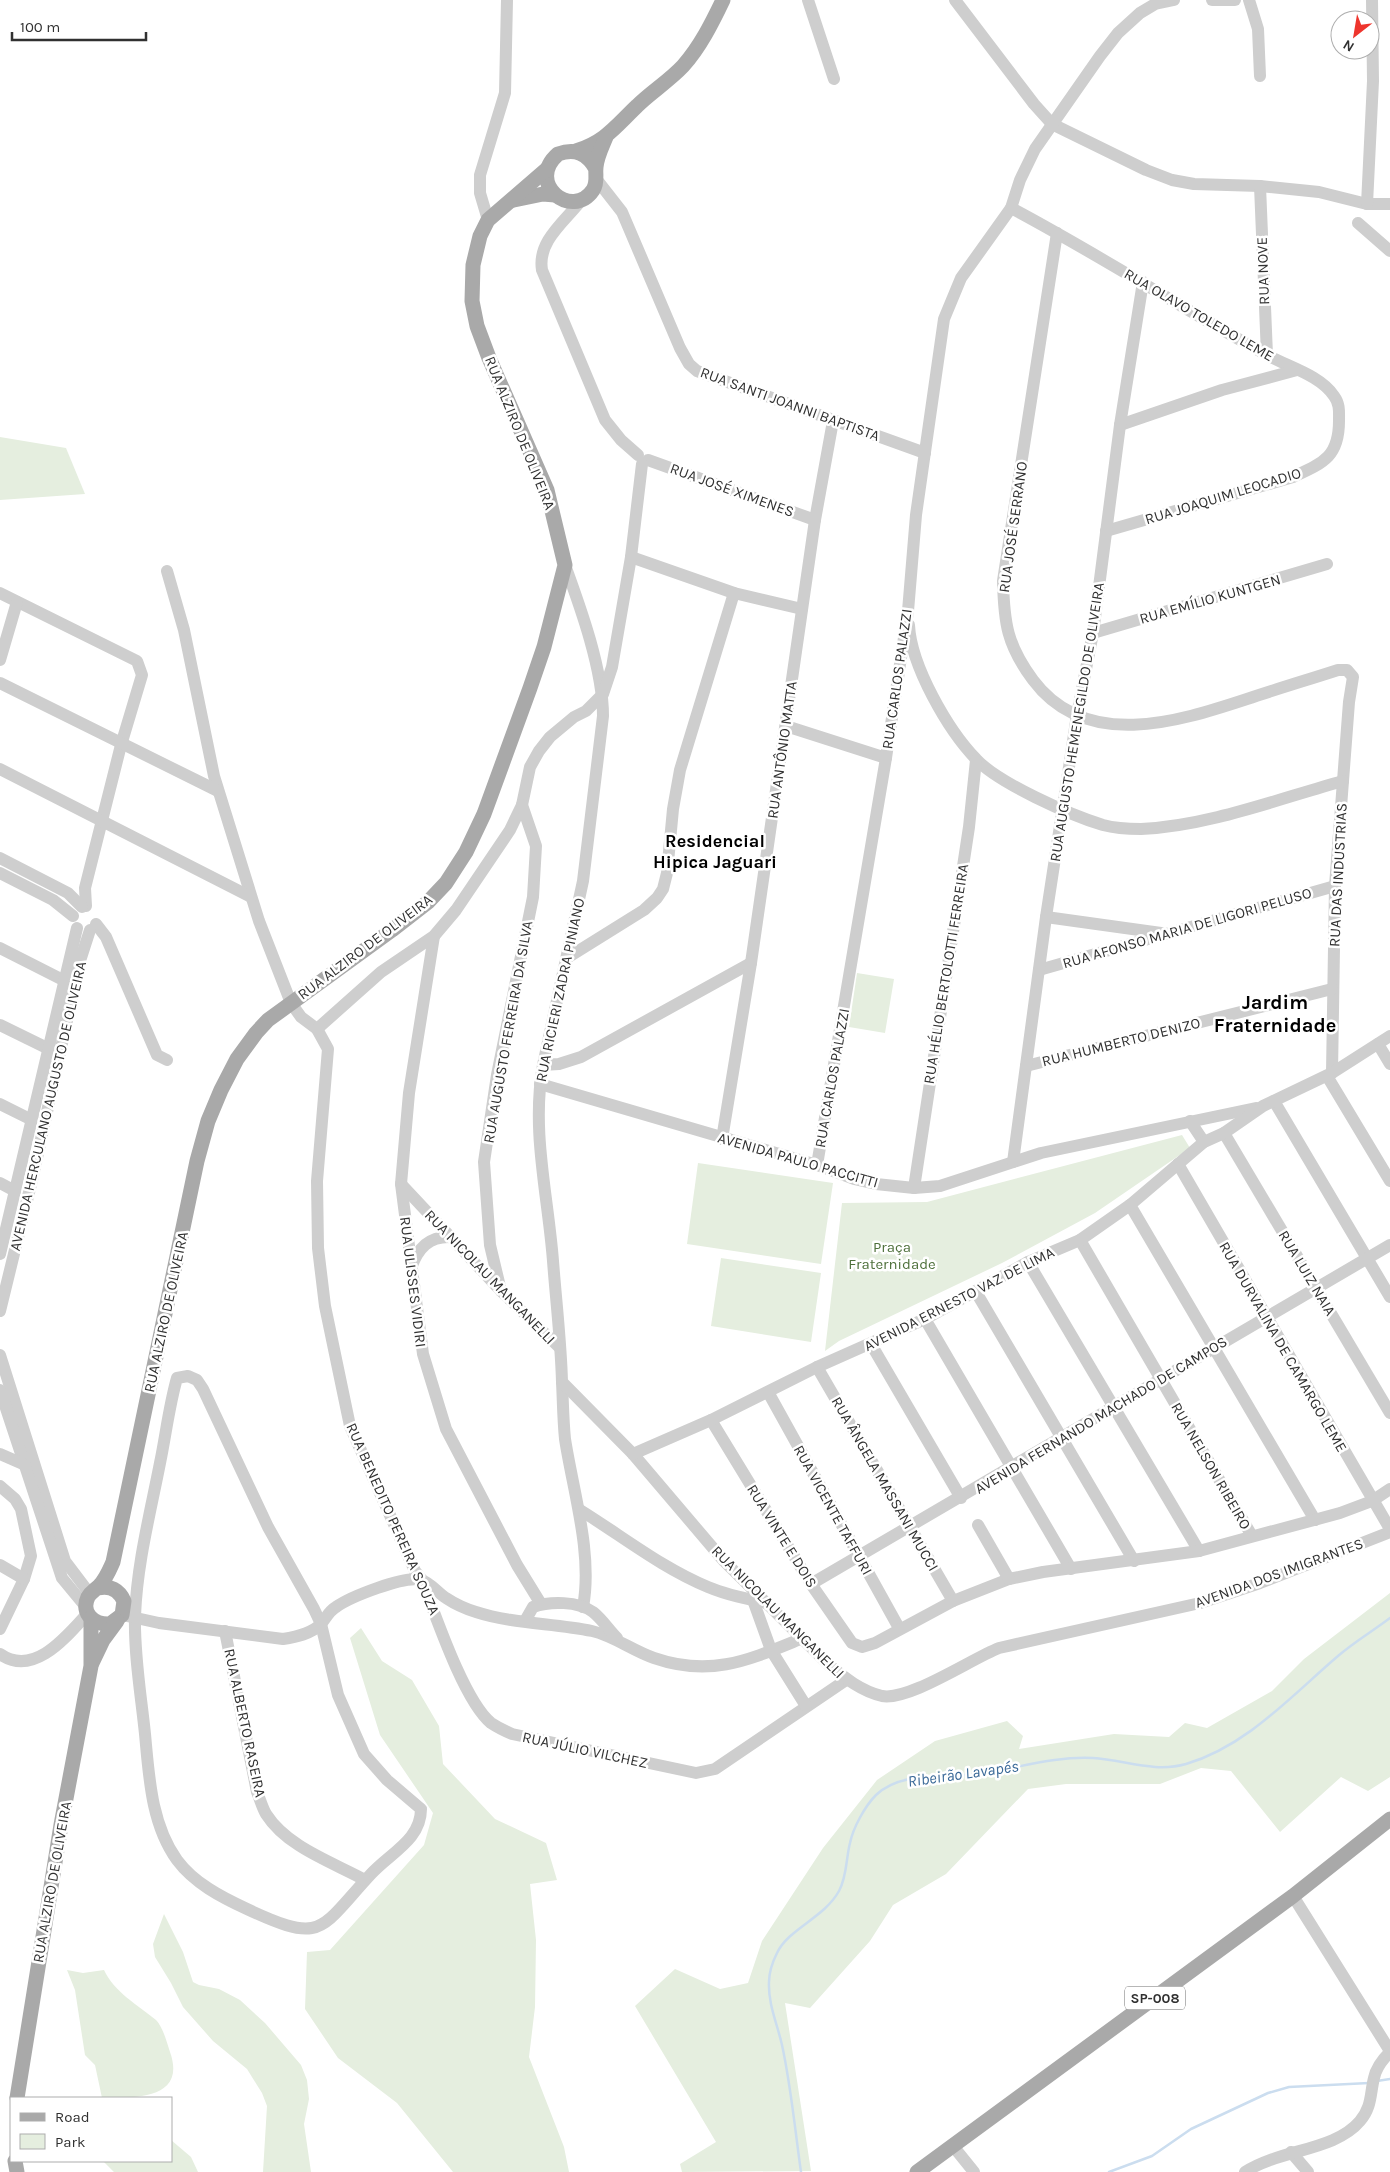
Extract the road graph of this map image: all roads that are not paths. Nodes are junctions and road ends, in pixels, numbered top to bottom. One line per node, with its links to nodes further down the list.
1 (507, 0): 25 (street)
2 (723, 0): 13 (main road, RUA ALZIRO DE OLIVEIRA)
3 (808, 0): 11 (street)
4 (954, 0): 12 (street)
5 (1174, 0): 12 (street, RUA CARLOS PALAZZI)
6 (1212, 0): 7 (street)
7 (1235, 0)
8 (1249, 0): 10 (street)
9 (1372, 0): 22 (street)
10 (1260, 76)
11 (834, 79)
12 (1052, 124): 17 (street); 24 (street, RUA CARLOS PALAZZI)
13 (606, 137): 14 (main road, RUA ALZIRO DE OLIVEIRA); 16 (main road, RUA ALZIRO DE OLIVEIRA)
14 (576, 151): 15 (main road, RUA ALZIRO DE OLIVEIRA); 16 (main road)
15 (547, 169): 18 (main road); 21 (main road, RUA ALZIRO DE OLIVEIRA)
16 (596, 174): 19 (main road, RUA ALZIRO DE OLIVEIRA); 20 (street, RUA SANTI JOANNI BAPTISTA)
17 (1260, 186): 22 (street); 31 (street, RUA NOVE)
18 (558, 197): 19 (main road, RUA ALZIRO DE OLIVEIRA); 21 (main road, RUA ALZIRO DE OLIVEIRA); 27 (street)
19 (586, 197): 20 (street); 27 (street)
20 (610, 198): 33 (street, RUA SANTI JOANNI BAPTISTA)
21 (512, 200): 25 (main road, RUA ALZIRO DE OLIVEIRA)
22 (1367, 204): 23 (street)
23 (1390, 204)
24 (1011, 208): 28 (street, RUA OLAVO TOLEDO LEME); 36 (street, RUA CARLOS PALAZZI)
25 (488, 220): 42 (main road, RUA ALZIRO DE OLIVEIRA)
26 (1358, 222): 29 (street)
27 (559, 226): 37 (street)
28 (1057, 233): 30 (street, RUA OLAVO TOLEDO LEME); 54 (street, RUA JOSÉ SERRANO)
29 (1390, 250)
30 (1143, 282): 31 (street, RUA OLAVO TOLEDO LEME); 34 (street, RUA AUGUSTO HEMENEGILDO DE OLIVEIRA)
31 (1267, 355): 32 (street, RUA OLAVO TOLEDO LEME)
32 (1297, 370): 34 (street); 35 (street, RUA OLAVO TOLEDO LEME)
33 (833, 420): 36 (street, RUA SANTI JOANNI BAPTISTA); 38 (street, RUA ANTÔNIO MATTA)
34 (1120, 425): 39 (street, RUA AUGUSTO HEMENEGILDO DE OLIVEIRA)
35 (1334, 451): 39 (street, RUA JOAQUIM LEOCADIO)
36 (925, 453): 48 (street, RUA CARLOS PALAZZI)
37 (643, 460): 38 (street, RUA JOSÉ XIMENES); 40 (street)
38 (815, 520): 47 (street, RUA ANTÔNIO MATTA)
39 (1106, 531): 49 (street, RUA AUGUSTO HEMENEGILDO DE OLIVEIRA)
40 (631, 557): 45 (street); 53 (street)
41 (1327, 564): 49 (street, RUA EMÍLIO KUNTGEN)
42 (565, 565): 53 (street, RUA RICIERI ZADRA PINIANO); 79 (main road, RUA ALZIRO DE OLIVEIRA)
43 (167, 571): 61 (street, RUA BENEDITO PEREIRA SOUZA)
44 (0, 593): 46 (street)
45 (734, 593): 47 (street); 74 (street)
46 (17, 602): 50 (street); 56 (street)
47 (802, 609): 55 (street, RUA ANTÔNIO MATTA)
48 (908, 611): 57 (street, RUA CARLOS PALAZZI); 58 (street)
49 (1093, 633): 54 (street, RUA AUGUSTO HEMENEGILDO DE OLIVEIRA)
50 (0, 660)
51 (1353, 677): 54 (street, RUA JOSÉ SERRANO); 60 (street, RUA DAS INDUSTRIAS)
52 (0, 683): 56 (street)
53 (603, 694): 62 (street); 74 (street, RUA RICIERI ZADRA PINIANO)
54 (1077, 715): 63 (street, RUA AUGUSTO HEMENEGILDO DE OLIVEIRA)
55 (786, 726): 57 (street); 75 (street, RUA ANTÔNIO MATTA)
56 (121, 744): 61 (street); 64 (street)
57 (886, 758): 100 (street, RUA CARLOS PALAZZI)
58 (976, 760): 63 (street); 104 (street, RUA HÉLIO BERTOLOTTI FERREIRA)
59 (0, 769): 64 (street)
60 (1343, 781): 63 (street); 67 (street, RUA DAS INDUSTRIAS)
61 (218, 791): 68 (street, RUA BENEDITO PEREIRA SOUZA)
62 (522, 805): 72 (street); 115 (street, RUA AUGUSTO FERREIRA DA SILVA)
63 (1063, 809): 69 (street, RUA AUGUSTO HEMENEGILDO DE OLIVEIRA)
64 (102, 822): 68 (street); 70 (street)
65 (0, 858): 70 (street)
66 (0, 873): 70 (street)
67 (1335, 886): 71 (street, RUA AFONSO MARIA DE LIGORI PELUSO); 78 (street, RUA DAS INDUSTRIAS)
68 (251, 897): 79 (street, RUA BENEDITO PEREIRA SOUZA)
69 (1046, 917): 71 (street); 76 (street, RUA AUGUSTO HEMENEGILDO DE OLIVEIRA)
70 (84, 918): 77 (street, AVENIDA HERCULANO AUGUSTO DE OLIVEIRA); 85 (street); 118 (street, AVENIDA HERCULANO AUGUSTO DE OLIVEIRA)
71 (1166, 934): 76 (street, RUA AFONSO MARIA DE LIGORI PELUSO)
72 (434, 936): 81 (street); 103 (street, RUA ULISSES VIDIRI)
73 (0, 948): 77 (street)
74 (567, 958): 87 (street, RUA RICIERI ZADRA PINIANO)
75 (751, 963): 87 (street); 96 (street, RUA ANTÔNIO MATTA)
76 (1040, 970): 88 (street, RUA AUGUSTO HEMENEGILDO DE OLIVEIRA)
77 (65, 981): 84 (street, AVENIDA HERCULANO AUGUSTO DE OLIVEIRA)
78 (1332, 989): 88 (street, RUA HUMBERTO DENIZO); 89 (street, RUA DAS INDUSTRIAS)
79 (291, 1003): 81 (street, RUA BENEDITO PEREIRA SOUZA); 151 (main road, RUA ALZIRO DE OLIVEIRA)
80 (0, 1025): 84 (street)
81 (317, 1029): 155 (street, RUA BENEDITO PEREIRA SOUZA)
82 (1390, 1036): 83 (street)
83 (1378, 1044): 86 (street); 89 (street)
84 (49, 1049): 93 (street, AVENIDA HERCULANO AUGUSTO DE OLIVEIRA)
85 (167, 1060)
86 (1390, 1064)
87 (543, 1065): 90 (street, RUA RICIERI ZADRA PINIANO)
88 (1026, 1066): 98 (street, RUA AUGUSTO HEMENEGILDO DE OLIVEIRA)
89 (1330, 1075): 92 (street); 101 (street)
90 (540, 1084): 96 (street, AVENIDA PAULO PACCITTI); 122 (street, RUA RICIERI ZADRA PINIANO)
91 (0, 1104): 93 (street)
92 (1269, 1104): 94 (street, AVENIDA PAULO PACCITTI); 95 (street, AVENIDA ERNESTO VAZ DE LIMA); 111 (street)
93 (32, 1120): 105 (street, AVENIDA HERCULANO AUGUSTO DE OLIVEIRA)
94 (1190, 1121): 97 (street); 98 (street, AVENIDA PAULO PACCITTI)
95 (1224, 1133): 97 (street, AVENIDA ERNESTO VAZ DE LIMA); 114 (street, RUA LUIZ NAIA)
96 (722, 1139): 100 (street, AVENIDA PAULO PACCITTI)
97 (1204, 1142): 99 (street, AVENIDA ERNESTO VAZ DE LIMA)
98 (1014, 1162): 104 (street, AVENIDA PAULO PACCITTI)
99 (1178, 1164): 106 (street, AVENIDA ERNESTO VAZ DE LIMA); 119 (street, RUA DURVALINA DE CAMARGO LEME)
100 (817, 1165): 104 (street, AVENIDA PAULO PACCITTI)
101 (1390, 1181)
102 (0, 1183): 105 (street)
103 (401, 1184): 107 (street, RUA NICOLAU MANGANELLI); 113 (street, RUA ULISSES VIDIRI)
104 (914, 1188)
105 (15, 1191): 110 (street, AVENIDA HERCULANO AUGUSTO DE OLIVEIRA)
106 (1130, 1205): 108 (street, AVENIDA ERNESTO VAZ DE LIMA); 123 (street)
107 (451, 1237): 113 (street); 115 (street, RUA NICOLAU MANGANELLI)
108 (1080, 1240): 112 (street, AVENIDA ERNESTO VAZ DE LIMA); 126 (street, RUA NELSON RIBEIRO)
109 (1390, 1245): 111 (street, AVENIDA FERNANDO MACHADO DE CAMPOS)
110 (0, 1254)
111 (1367, 1258): 114 (street, AVENIDA FERNANDO MACHADO DE CAMPOS); 117 (street)
112 (1028, 1262): 116 (street, AVENIDA ERNESTO VAZ DE LIMA); 130 (street)
113 (411, 1268): 163 (street, RUA ULISSES VIDIRI)
114 (1316, 1288): 119 (street, AVENIDA FERNANDO MACHADO DE CAMPOS); 131 (street, RUA LUIZ NAIA)
115 (501, 1291): 122 (street, RUA NICOLAU MANGANELLI)
116 (976, 1292): 120 (street, AVENIDA ERNESTO VAZ DE LIMA); 133 (street)
117 (1390, 1297)
118 (0, 1311)
119 (1265, 1317): 123 (street, AVENIDA FERNANDO MACHADO DE CAMPOS); 141 (street, RUA DURVALINA DE CAMARGO LEME)
120 (925, 1319): 121 (street, AVENIDA ERNESTO VAZ DE LIMA); 137 (street)
121 (872, 1344): 125 (street, AVENIDA ERNESTO VAZ DE LIMA); 140 (street)
122 (559, 1347): 127 (street, RUA RICIERI ZADRA PINIANO)
123 (1213, 1348): 126 (street, AVENIDA FERNANDO MACHADO DE CAMPOS); 143 (street)
124 (0, 1355): 162 (street)
125 (817, 1367): 129 (street, AVENIDA ERNESTO VAZ DE LIMA); 145 (street, RUA ÂNGELA MASSANI MUCCI)
126 (1161, 1379): 130 (street, AVENIDA FERNANDO MACHADO DE CAMPOS); 147 (street, RUA NELSON RIBEIRO)
127 (562, 1382): 135 (street, RUA NICOLAU MANGANELLI); 142 (street, RUA RICIERI ZADRA PINIANO)
128 (0, 1390): 136 (street)
129 (768, 1392): 132 (street, AVENIDA ERNESTO VAZ DE LIMA); 149 (street, RUA VICENTE TAFFURI)
130 (1113, 1407): 133 (street, AVENIDA FERNANDO MACHADO DE CAMPOS); 148 (street)
131 (1390, 1413)
132 (712, 1420): 135 (street, AVENIDA ERNESTO VAZ DE LIMA); 157 (street, RUA VINTE E DOIS)
133 (1062, 1438): 137 (street, AVENIDA FERNANDO MACHADO DE CAMPOS); 150 (street)
134 (0, 1454): 136 (street)
135 (633, 1454): 161 (street, RUA NICOLAU MANGANELLI)
136 (23, 1464): 162 (street)
137 (1011, 1468): 140 (street, AVENIDA FERNANDO MACHADO DE CAMPOS); 153 (street)
138 (0, 1486): 154 (street)
139 (1390, 1489): 141 (street)
140 (961, 1498): 145 (street, AVENIDA FERNANDO MACHADO DE CAMPOS)
141 (1372, 1501): 143 (street); 146 (street, RUA DURVALINA DE CAMARGO LEME)
142 (580, 1510): 159 (street); 164 (street, RUA RICIERI ZADRA PINIANO)
143 (1315, 1520): 147 (street)
144 (978, 1525): 156 (street)
145 (910, 1527): 149 (street, AVENIDA FERNANDO MACHADO DE CAMPOS); 160 (street, RUA ÂNGELA MASSANI MUCCI)
146 (1390, 1530): 172 (street, AVENIDA DOS IMIGRANTES)
147 (1252, 1536): 148 (street)
148 (1199, 1551): 150 (street)
149 (859, 1556): 157 (street, AVENIDA FERNANDO MACHADO DE CAMPOS); 168 (street, RUA VICENTE TAFFURI)
150 (1134, 1561): 153 (street)
151 (113, 1562): 158 (main road, RUA ALZIRO DE OLIVEIRA); 162 (main road, RUA ALZIRO DE OLIVEIRA)
152 (0, 1564): 154 (street)
153 (1071, 1569): 156 (street)
154 (24, 1579): 169 (street)
155 (422, 1580): 166 (street); 167 (street); 179 (street, RUA BENEDITO PEREIRA SOUZA)
156 (1009, 1580): 160 (street)
157 (811, 1584): 168 (street, RUA VINTE E DOIS)
158 (121, 1595): 162 (main road); 165 (main road, RUA ALZIRO DE OLIVEIRA)
159 (753, 1600): 161 (street); 174 (street)
160 (953, 1601): 168 (street)
161 (767, 1603): 173 (street, RUA NICOLAU MANGANELLI)
162 (90, 1604): 165 (main road); 175 (street); 176 (main road, RUA ALZIRO DE OLIVEIRA)
163 (541, 1604): 164 (street); 166 (street)
164 (583, 1607): 170 (street)
165 (125, 1618): 167 (street); 171 (street); 176 (main road, RUA ALZIRO DE OLIVEIRA); 181 (street)
166 (525, 1621): 170 (street)
167 (321, 1624): 171 (street); 181 (street)
168 (899, 1628)
169 (0, 1630)
170 (601, 1630): 174 (street)
171 (225, 1631): 181 (street, RUA ALBERTO RASEIRA)
172 (1050, 1636): 177 (street, RUA NICOLAU MANGANELLI)
173 (803, 1638): 174 (street); 177 (street, RUA NICOLAU MANGANELLI)
174 (771, 1650): 178 (street)
175 (0, 1654)
176 (91, 1666): 184 (main road, RUA ALZIRO DE OLIVEIRA)
177 (846, 1680): 178 (street)
178 (806, 1706): 179 (street, RUA JÚLIO VILCHEZ)
179 (481, 1711)
180 (1390, 1819): 182 (main road, SP-008)
181 (365, 1880)
182 (1293, 1896): 183 (street); 185 (main road, SP-008)
183 (1390, 2051): 186 (street)
184 (17, 2097)
185 (953, 2146): 187 (main road, SP-008); 188 (street)
186 (1291, 2152): 189 (street); 190 (street)
187 (917, 2172)
188 (974, 2172)
189 (1245, 2172)
190 (1308, 2172)

